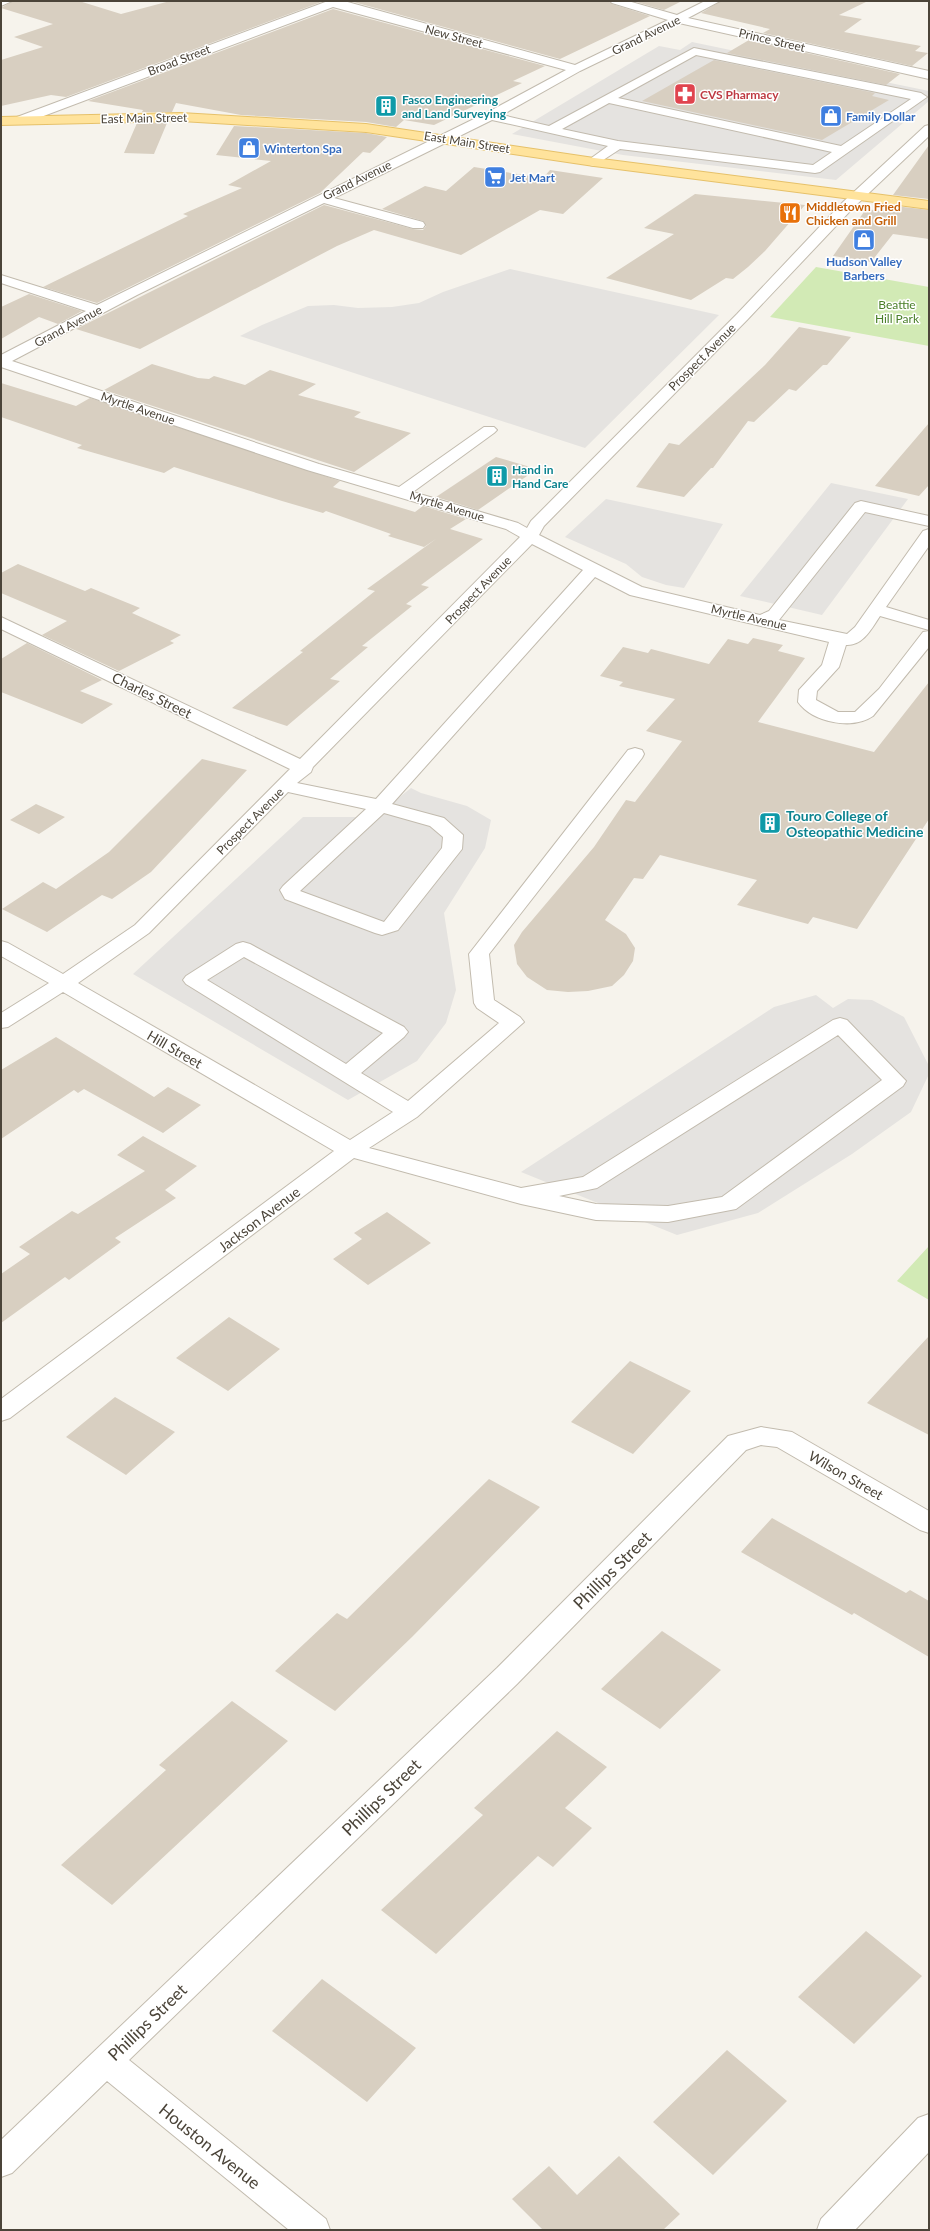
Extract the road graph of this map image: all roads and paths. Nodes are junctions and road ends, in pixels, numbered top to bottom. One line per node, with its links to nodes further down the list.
1 (6, 1): 5 (street)
2 (616, 1): 6 (street, Prince Street)
3 (714, 1): 6 (street, Grand Avenue)
4 (335, 2): 7 (street, New Street); 11 (street, Broad Street)
5 (1, 3)
6 (678, 19): 7 (street, Grand Avenue); 8 (street, Prince Street)
7 (576, 69): 10 (street, Grand Avenue)
8 (929, 75)
9 (607, 99): 14 (street); 17 (street); 17 (street)
10 (492, 115): 14 (street); 15 (street, Grand Avenue)
11 (21, 120): 12 (main road, East Main Street); 15 (main road, East Main Street)
12 (1, 121)
13 (929, 129): 19 (street, Prospect Avenue)
14 (551, 130): 16 (street)
15 (443, 138): 18 (main road, East Main Street); 20 (street, Grand Avenue)
16 (618, 145): 17 (street); 18 (street)
17 (842, 150)
18 (594, 162): 19 (main road, East Main Street)
19 (858, 196): 21 (main road, East Main Street); 30 (street, Prospect Avenue)
20 (321, 198): 22 (street); 24 (street, Grand Avenue)
21 (929, 205)
22 (418, 225)
23 (1, 279): 24 (street)
24 (98, 310): 25 (street, Grand Avenue)
25 (1, 362): 27 (street, Myrtle Avenue)
26 (489, 430): 27 (street)
27 (401, 493): 30 (street, Myrtle Avenue)
28 (929, 521): 33 (street)
29 (929, 534): 32 (street)
30 (530, 537): 31 (street, Myrtle Avenue); 39 (street, Prospect Avenue)
31 (593, 569): 33 (street, Myrtle Avenue); 41 (street)
32 (875, 609): 35 (street); 37 (street, Myrtle Avenue)
33 (764, 620): 37 (street, Myrtle Avenue)
34 (1, 622): 39 (street, Charles Street)
35 (929, 625)
36 (929, 636): 37 (street)
37 (840, 639)
38 (635, 754): 46 (street, Jackson Avenue)
39 (304, 768): 40 (street, Prospect Avenue)
40 (285, 786): 41 (street); 43 (street, Prospect Avenue)
41 (380, 806): 41 (street)
42 (1, 948): 43 (street, Hill Street)
43 (62, 984): 44 (street, Prospect Avenue); 47 (street, Hill Street)
44 (1, 1022)
45 (347, 1074): 45 (street); 46 (street)
46 (409, 1112): 47 (street, Jackson Avenue)
47 (350, 1150): 48 (street, Hill Street); 49 (street, Jackson Avenue)
48 (521, 1196): 48 (street, Hill Street)
49 (1, 1412)
50 (761, 1436): 51 (street, Wilson Street); 52 (street, Phillips Street)
51 (929, 1523)
52 (106, 2062): 54 (street, Phillips Street); 55 (street, Houston Avenue)
53 (929, 2129): 56 (street)
54 (1, 2162)
55 (314, 2230)
56 (833, 2230)

